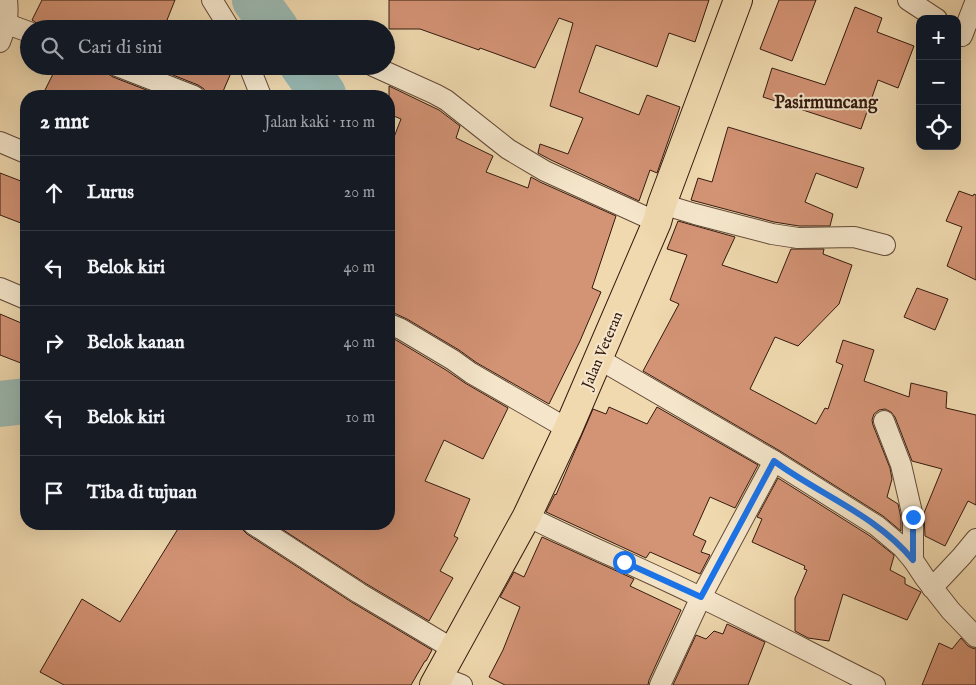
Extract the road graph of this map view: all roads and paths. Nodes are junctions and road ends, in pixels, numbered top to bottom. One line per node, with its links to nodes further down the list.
1 (7, 0): 8 (street)
2 (212, 0): 7 (street)
3 (738, 0): 19 (highway, Jalan Veteran)
4 (908, 0): 6 (street)
5 (976, 0): 10 (street)
6 (931, 15)
7 (224, 20)
8 (7, 24): 9 (street); 11 (street)
9 (20, 29)
10 (965, 38)
11 (0, 42)
12 (140, 75): 15 (street)
13 (253, 75): 16 (street)
14 (392, 75): 19 (street)
15 (179, 90)
16 (259, 90)
17 (0, 142): 18 (street)
18 (20, 150)
19 (660, 213): 20 (street); 24 (highway, Jalan Veteran)
20 (885, 245)
21 (0, 288): 22 (street)
22 (20, 296)
23 (395, 327): 26 (street)
24 (599, 359): 26 (highway, Jalan Veteran); 27 (street)
25 (884, 421): 31 (street)
26 (568, 429): 28 (highway, Jalan Veteran)
27 (774, 461): 31 (street); 33 (street)
28 (527, 516): 33 (street); 35 (highway, Jalan Veteran)
29 (262, 530): 35 (street)
30 (976, 539): 32 (street)
31 (913, 560): 32 (street)
32 (932, 588): 34 (street)
33 (701, 597): 37 (street); 38 (street)
34 (976, 637)
35 (453, 649): 36 (highway, Jalan Veteran)
36 (445, 682)
37 (660, 685)
38 (875, 685)

